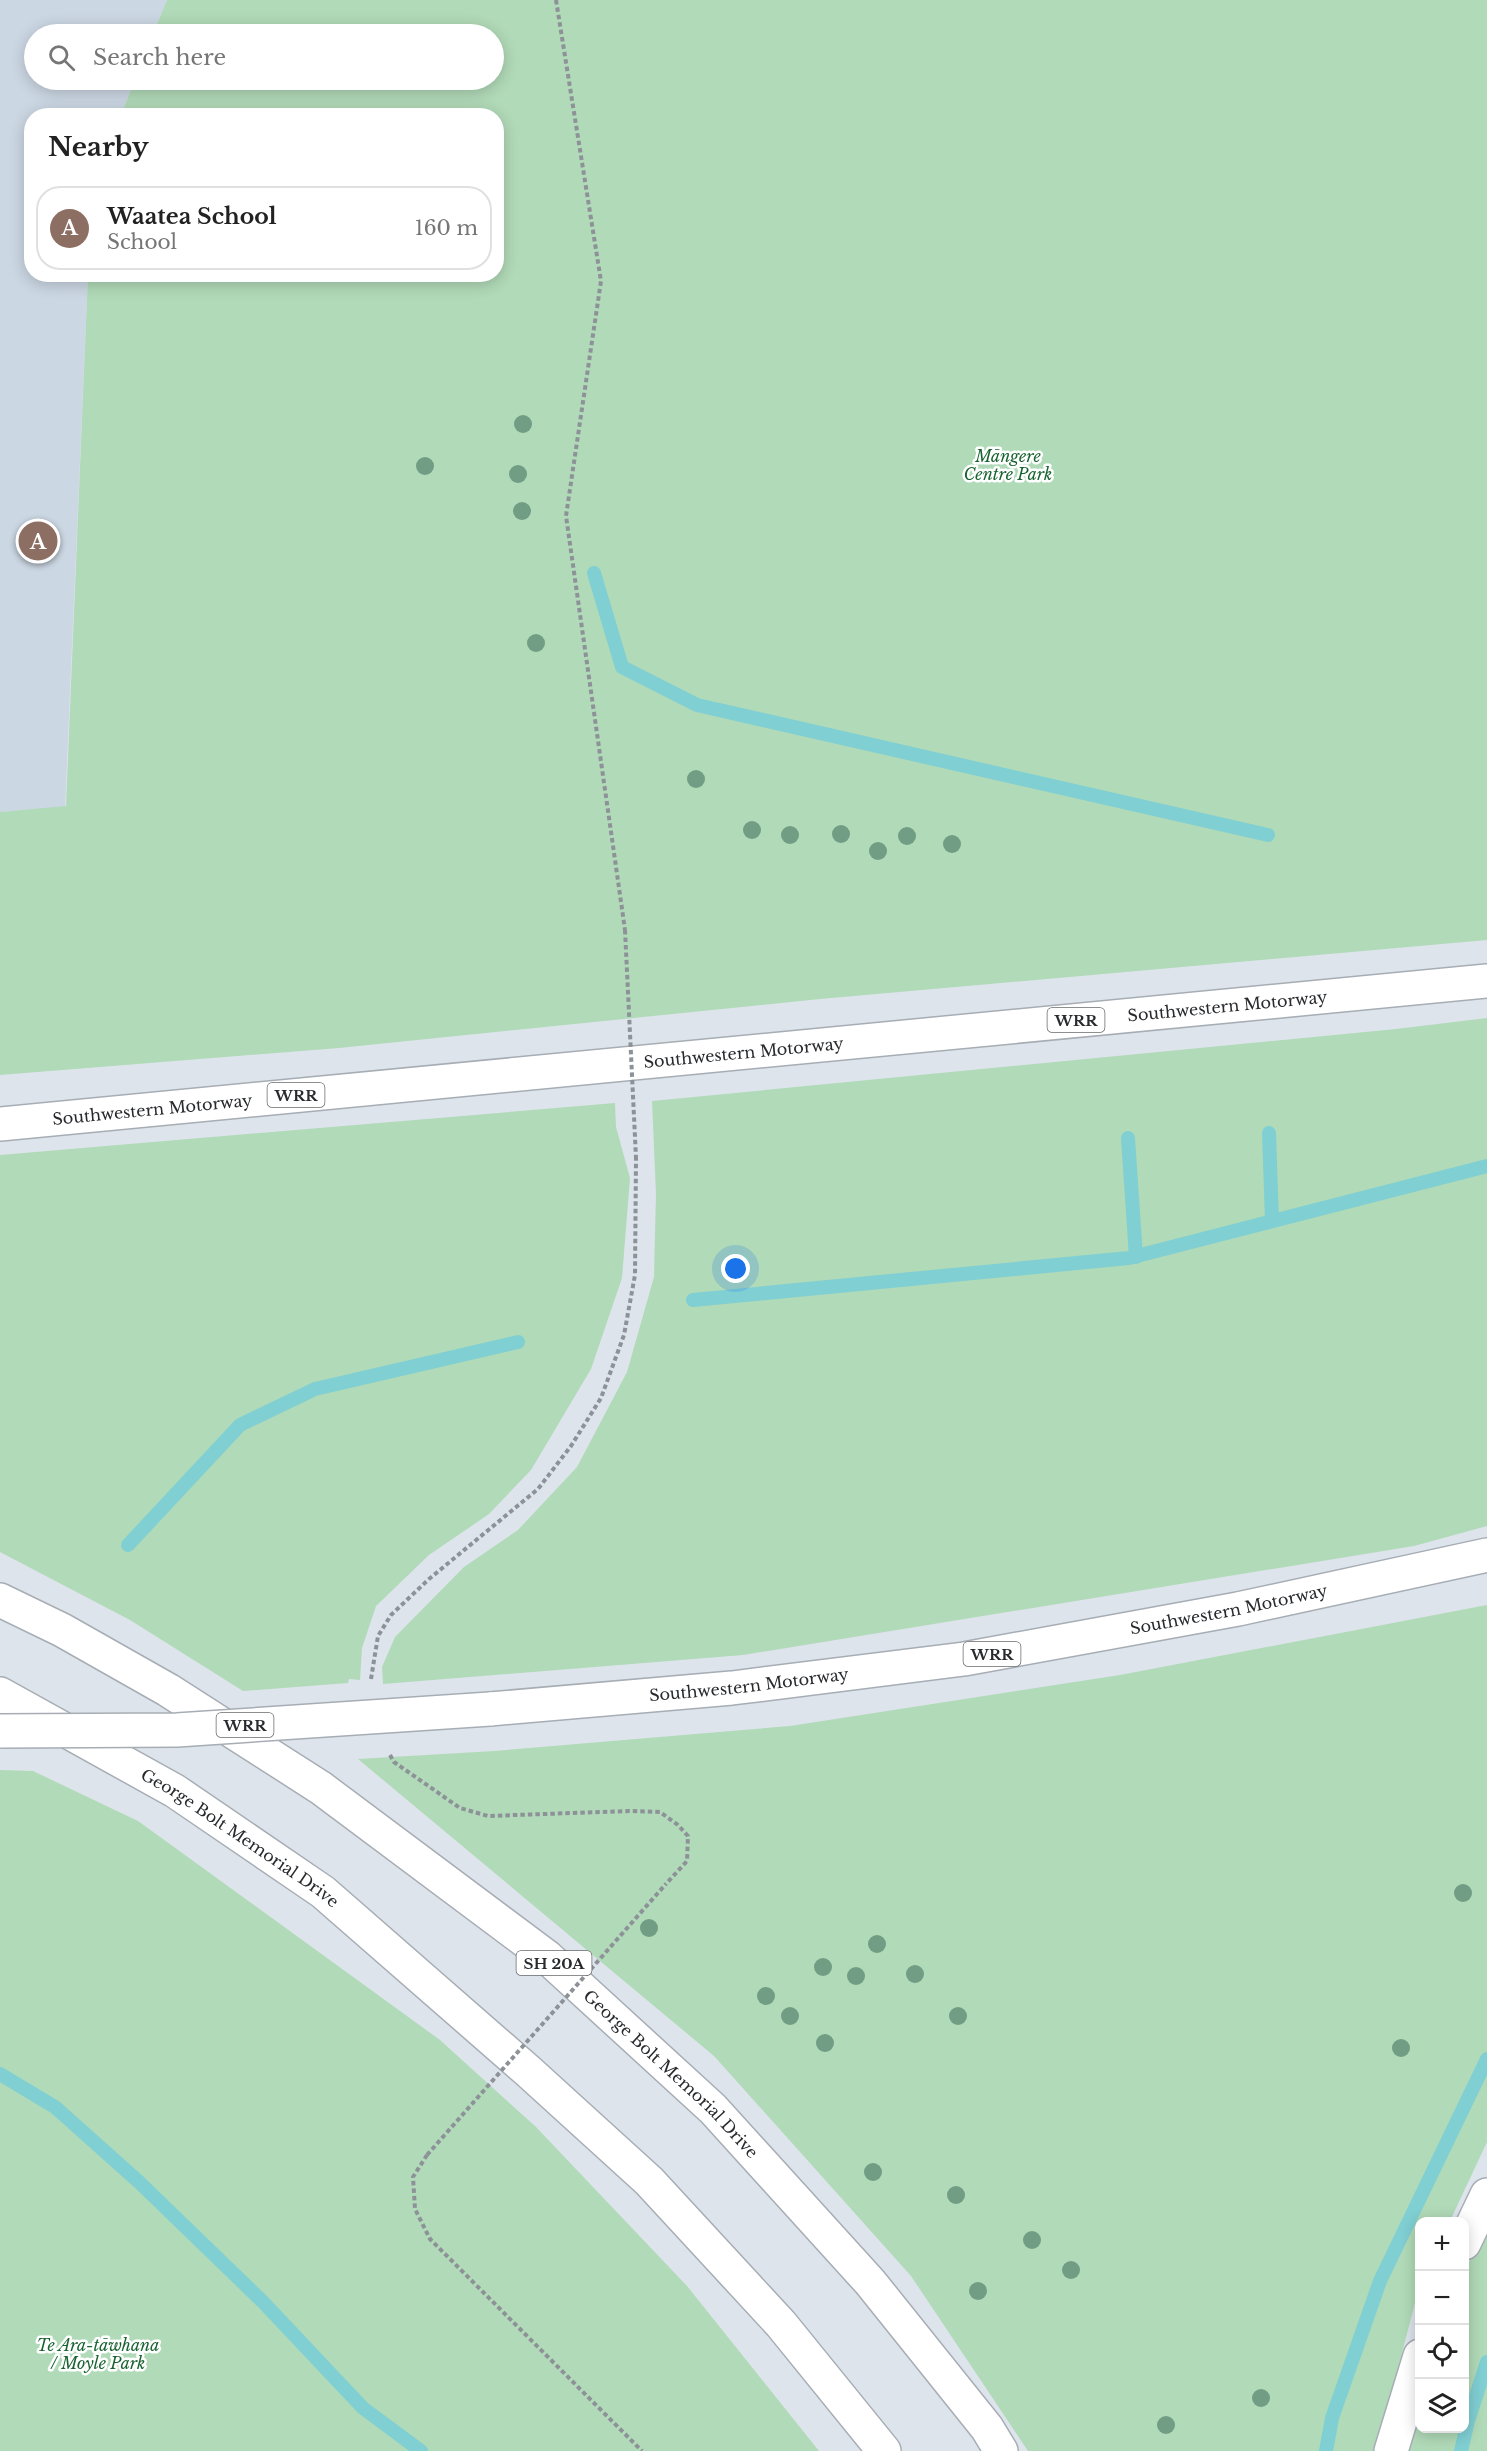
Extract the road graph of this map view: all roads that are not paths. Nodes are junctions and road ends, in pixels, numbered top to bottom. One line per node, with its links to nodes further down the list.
1 (1487, 981): 2 (highway, Southwestern Motorway / WRR)
2 (0, 1124)
3 (1487, 1555): 6 (highway, Southwestern Motorway / WRR, bridge)
4 (0, 1600): 11 (highway, George Bolt Memorial Drive / SH 20A)
5 (0, 1694): 10 (highway, George Bolt Memorial Drive)
6 (0, 1731)
7 (1487, 2195): 8 (highway)
8 (1469, 2233)
9 (1415, 2370): 12 (highway)
10 (884, 2451)
11 (1001, 2451)
12 (1391, 2451)

